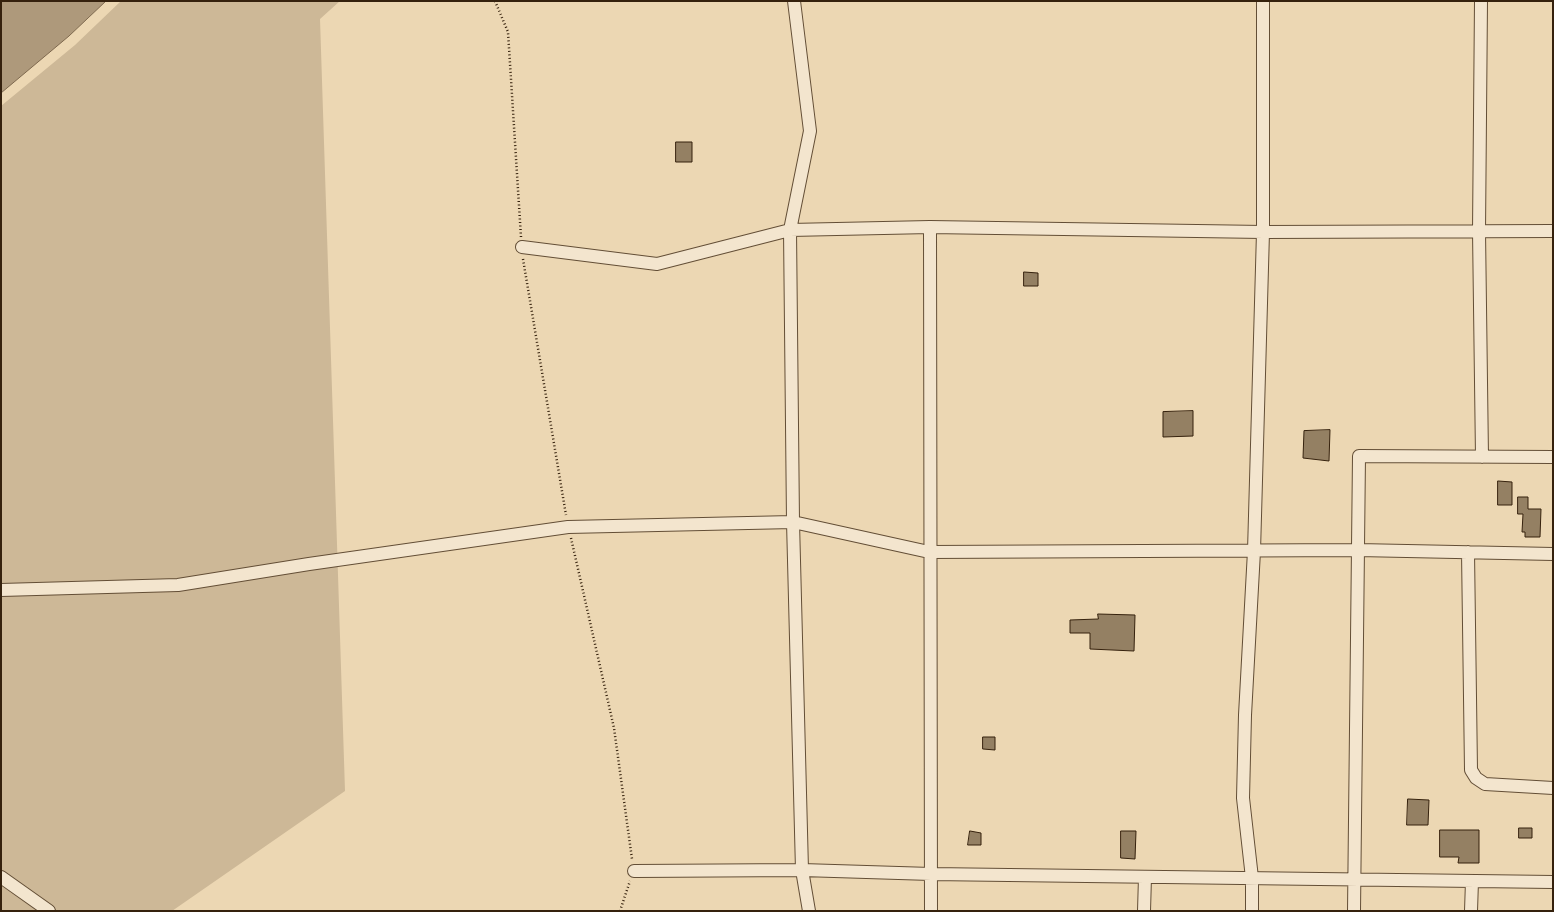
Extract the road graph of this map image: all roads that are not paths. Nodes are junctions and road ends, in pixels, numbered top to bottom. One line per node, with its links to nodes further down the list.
1 (794, 1): 5 (street)
2 (1263, 1): 8 (street)
3 (1481, 1): 6 (street)
4 (930, 227): 5 (street); 8 (street); 15 (street)
5 (790, 230): 9 (street); 12 (street)
6 (1479, 231): 7 (street); 8 (street); 10 (street)
7 (1553, 231)
8 (1263, 232): 14 (street)
9 (522, 247)
10 (1482, 457): 11 (street); 13 (street)
11 (1553, 458)
12 (794, 522): 15 (street); 18 (street); 20 (street)
13 (1358, 550): 14 (street); 16 (street); 26 (street)
14 (1254, 551): 15 (street); 25 (street)
15 (930, 552): 22 (street)
16 (1468, 552): 17 (street); 19 (street)
17 (1553, 554)
18 (1, 590)
19 (1553, 788)
20 (802, 870): 21 (street); 22 (street); 30 (street)
21 (634, 871)
22 (931, 874): 24 (street); 31 (street)
23 (1, 877): 29 (street)
24 (1145, 877): 25 (street); 32 (street)
25 (1252, 878): 26 (street); 33 (street)
26 (1354, 880): 27 (street); 34 (street)
27 (1472, 881): 28 (street); 35 (street)
28 (1553, 882)
29 (50, 911)
30 (809, 911)
31 (931, 911)
32 (1144, 911)
33 (1252, 911)
34 (1354, 911)
35 (1471, 911)

